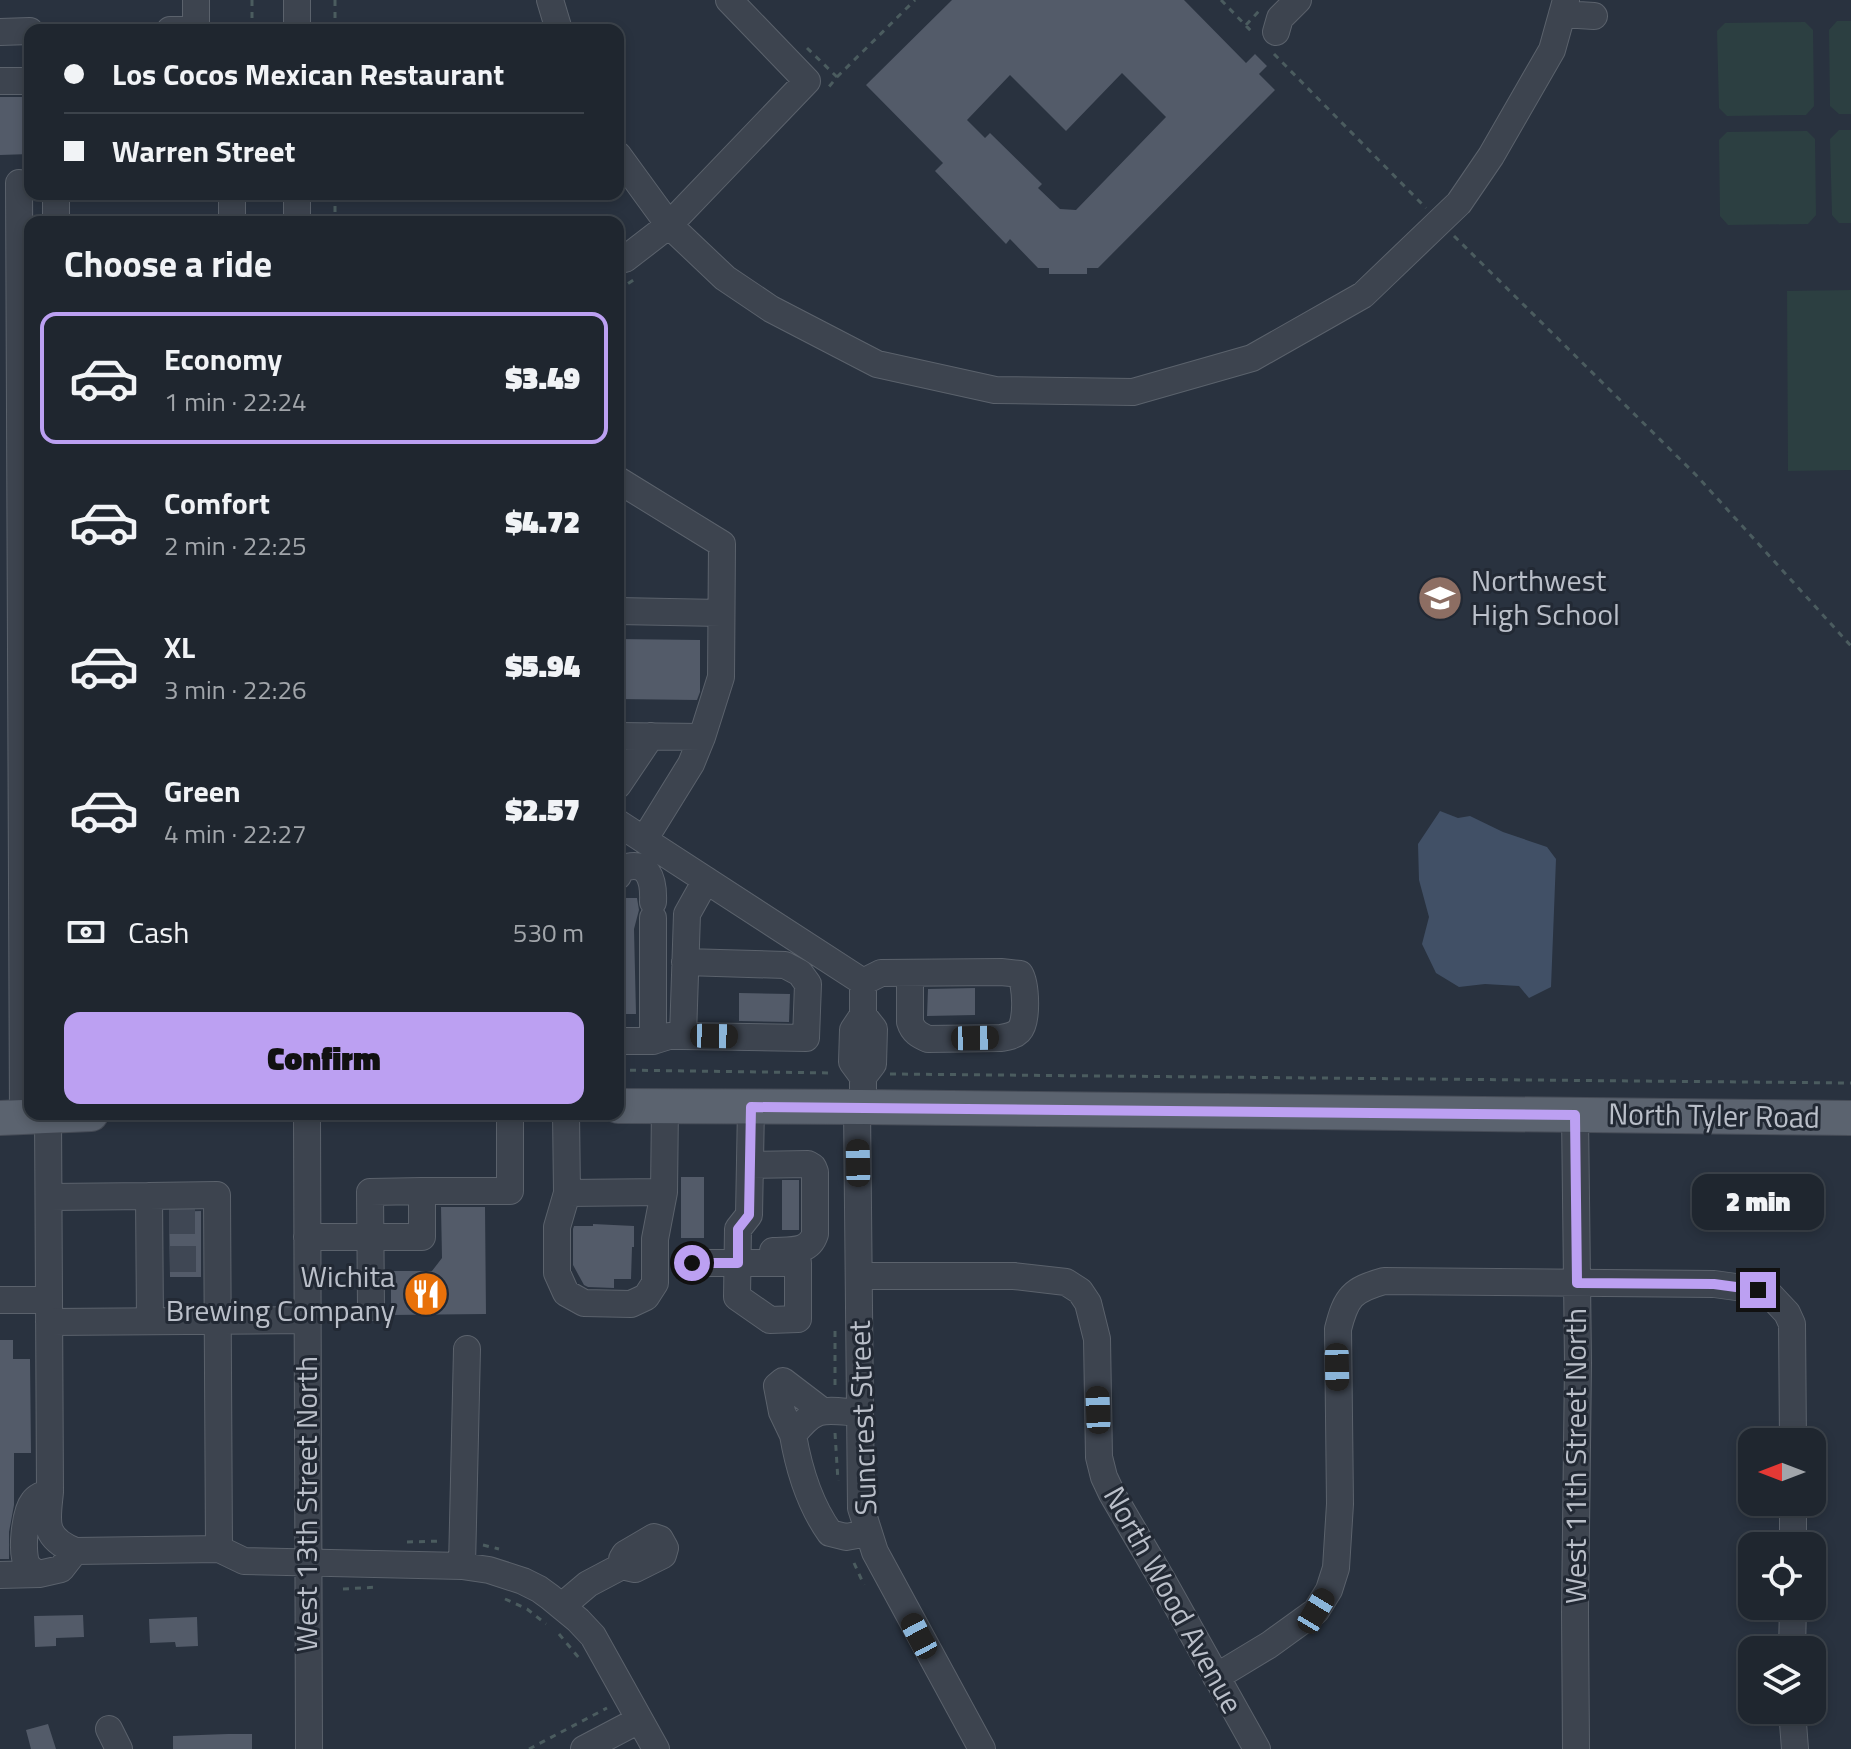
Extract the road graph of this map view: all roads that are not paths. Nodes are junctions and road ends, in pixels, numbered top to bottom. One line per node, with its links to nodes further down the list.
1 (196, 0): 8 (street)
2 (297, 0): 9 (street)
3 (550, 0): 10 (street)
4 (729, 0): 18 (street)
5 (1298, 0): 13 (street)
6 (1564, 7): 7 (street); 18 (street)
7 (1594, 16)
8 (196, 24)
9 (297, 24)
10 (557, 24)
11 (24, 31): 12 (street)
12 (0, 32)
13 (1266, 38)
14 (0, 81): 15 (street)
15 (24, 81)
16 (624, 163): 18 (street)
17 (16, 183): 20 (street)
18 (669, 225): 19 (street)
19 (624, 259)
20 (24, 387)
21 (24, 473): 25 (street)
22 (624, 484): 24 (street)
23 (624, 611): 24 (street)
24 (721, 613): 28 (street)
25 (10, 618): 34 (street)
26 (624, 736): 27 (street)
27 (651, 736): 28 (street); 29 (street)
28 (702, 737): 31 (street)
29 (624, 776)
30 (624, 827): 31 (street)
31 (644, 840): 33 (street)
32 (624, 868): 44 (street)
33 (706, 880): 35 (street); 36 (street)
34 (17, 933): 40 (street)
35 (800, 941): 37 (street); 39 (street)
36 (685, 962): 37 (street); 42 (street)
37 (785, 965): 42 (street)
38 (923, 973): 38 (street); 39 (street)
39 (863, 982): 45 (street, Suncrest Street)
40 (11, 983): 41 (street)
41 (11, 1032): 50 (street)
42 (683, 1036): 44 (street)
43 (624, 1041): 44 (street)
44 (653, 1041)
45 (862, 1088): 48 (main road, North Tyler Road); 49 (main road, North Tyler Road); 66 (street, Suncrest Street)
46 (624, 1106): 47 (main road, North Tyler Road)
47 (665, 1106): 48 (main road, North Tyler Road); 58 (street)
48 (751, 1107): 56 (street)
49 (1575, 1115): 51 (main road, North Tyler Road); 67 (street, West 11th Street North)
50 (24, 1117)
51 (1851, 1118)
52 (25, 1120): 60 (street)
53 (307, 1120): 63 (street, West 13th Street North)
54 (510, 1120): 57 (street)
55 (566, 1120): 59 (street)
56 (750, 1165): 62 (street); 62 (street)
57 (422, 1191): 64 (street); 64 (street)
58 (664, 1192): 59 (street); 59 (street)
59 (567, 1193)
60 (49, 1197): 61 (street); 70 (street)
61 (156, 1213): 72 (street); 73 (street)
62 (749, 1215): 65 (street)
63 (307, 1237): 64 (street); 71 (street, West 13th Street North)
64 (370, 1237): 69 (street)
65 (692, 1263)
66 (860, 1276): 76 (street, Suncrest Street); 89 (street, North Wood Avenue)
67 (1577, 1283): 77 (street); 89 (street); 97 (street, West 11th Street North)
68 (0, 1300): 70 (street)
69 (371, 1307)
70 (49, 1311): 72 (street); 79 (street)
71 (307, 1320): 73 (street); 83 (street, West 13th Street North)
72 (150, 1321): 73 (street)
73 (218, 1321): 81 (street)
74 (467, 1349): 84 (street)
75 (821, 1410): 76 (street); 78 (street); 78 (street)
76 (859, 1413): 80 (street, Suncrest Street)
77 (1793, 1428)
78 (793, 1435): 80 (street)
79 (50, 1492): 82 (street); 86 (street)
80 (868, 1533): 95 (street, Suncrest Street)
81 (219, 1549): 82 (street); 83 (street)
82 (75, 1551): 86 (street)
83 (307, 1563): 84 (street); 92 (street, West 13th Street North)
84 (462, 1566): 88 (street)
85 (622, 1566): 88 (street)
86 (39, 1574): 87 (street)
87 (0, 1575)
88 (555, 1616): 91 (street)
89 (1216, 1677): 96 (street, North Wood Avenue)
90 (1793, 1724): 98 (street)
91 (629, 1725): 93 (street); 94 (street)
92 (309, 1749)
93 (584, 1749)
94 (656, 1749)
95 (982, 1749)
96 (1257, 1749)
97 (1576, 1749)
98 (1795, 1749)

